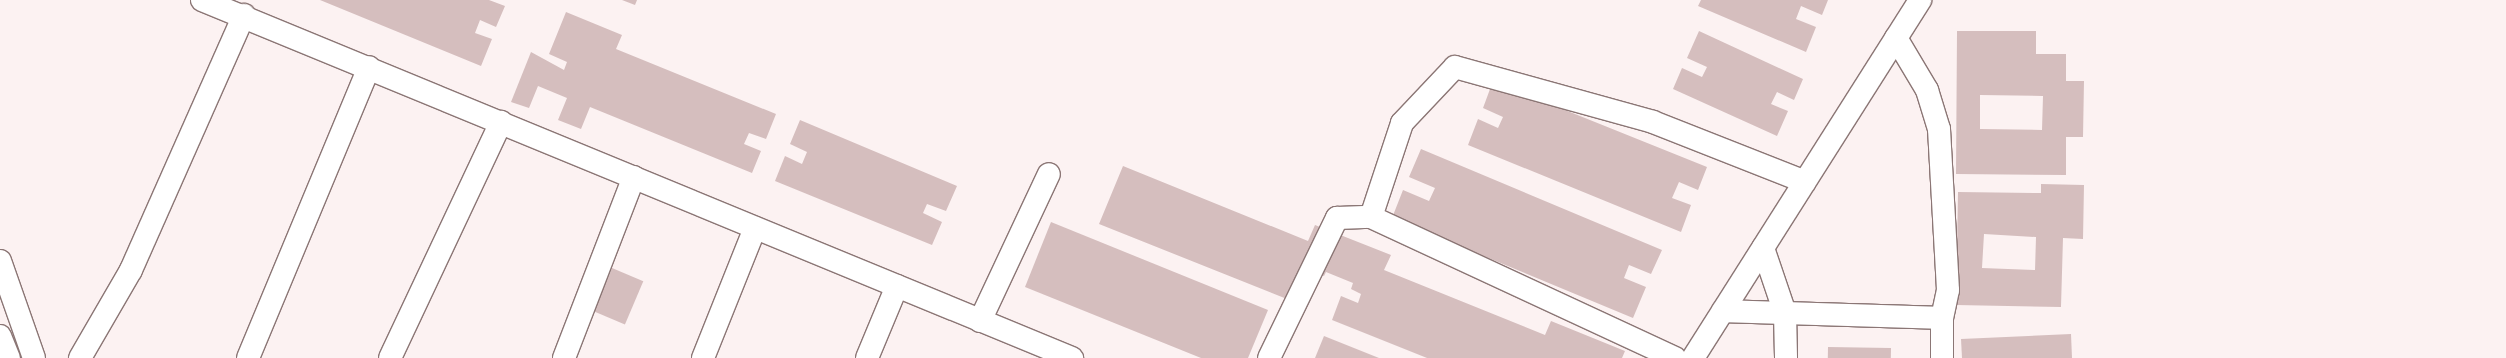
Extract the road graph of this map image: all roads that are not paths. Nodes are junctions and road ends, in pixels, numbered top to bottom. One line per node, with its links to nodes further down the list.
1 (202, 0): 3 (street)
2 (1920, 0): 4 (street)
3 (244, 16): 5 (street); 22 (street)
4 (1896, 38): 9 (street); 17 (street)
5 (369, 67): 6 (street); 23 (street)
6 (501, 122): 8 (street); 24 (street)
7 (1049, 174): 18 (street)
8 (634, 177): 11 (street); 25 (street)
9 (1805, 182): 10 (street); 12 (street)
10 (1371, 217): 29 (street); 30 (street)
11 (756, 228): 14 (street); 26 (street)
12 (1763, 248): 15 (street); 16 (street)
13 (0, 261): 21 (street)
14 (897, 286): 18 (street); 27 (street)
15 (1723, 311): 16 (street); 31 (street)
16 (1785, 313): 17 (street); 32 (street)
17 (1942, 318): 33 (street)
18 (980, 321): 28 (street)
19 (0, 336): 20 (street)
20 (9, 358)
21 (34, 358)
22 (80, 358)
23 (248, 358)
24 (390, 358)
25 (564, 358)
26 (703, 358)
27 (867, 358)
28 (1072, 358)
29 (1269, 358)
30 (1675, 358)
31 (1693, 358)
32 (1786, 358)
33 (1942, 358)

